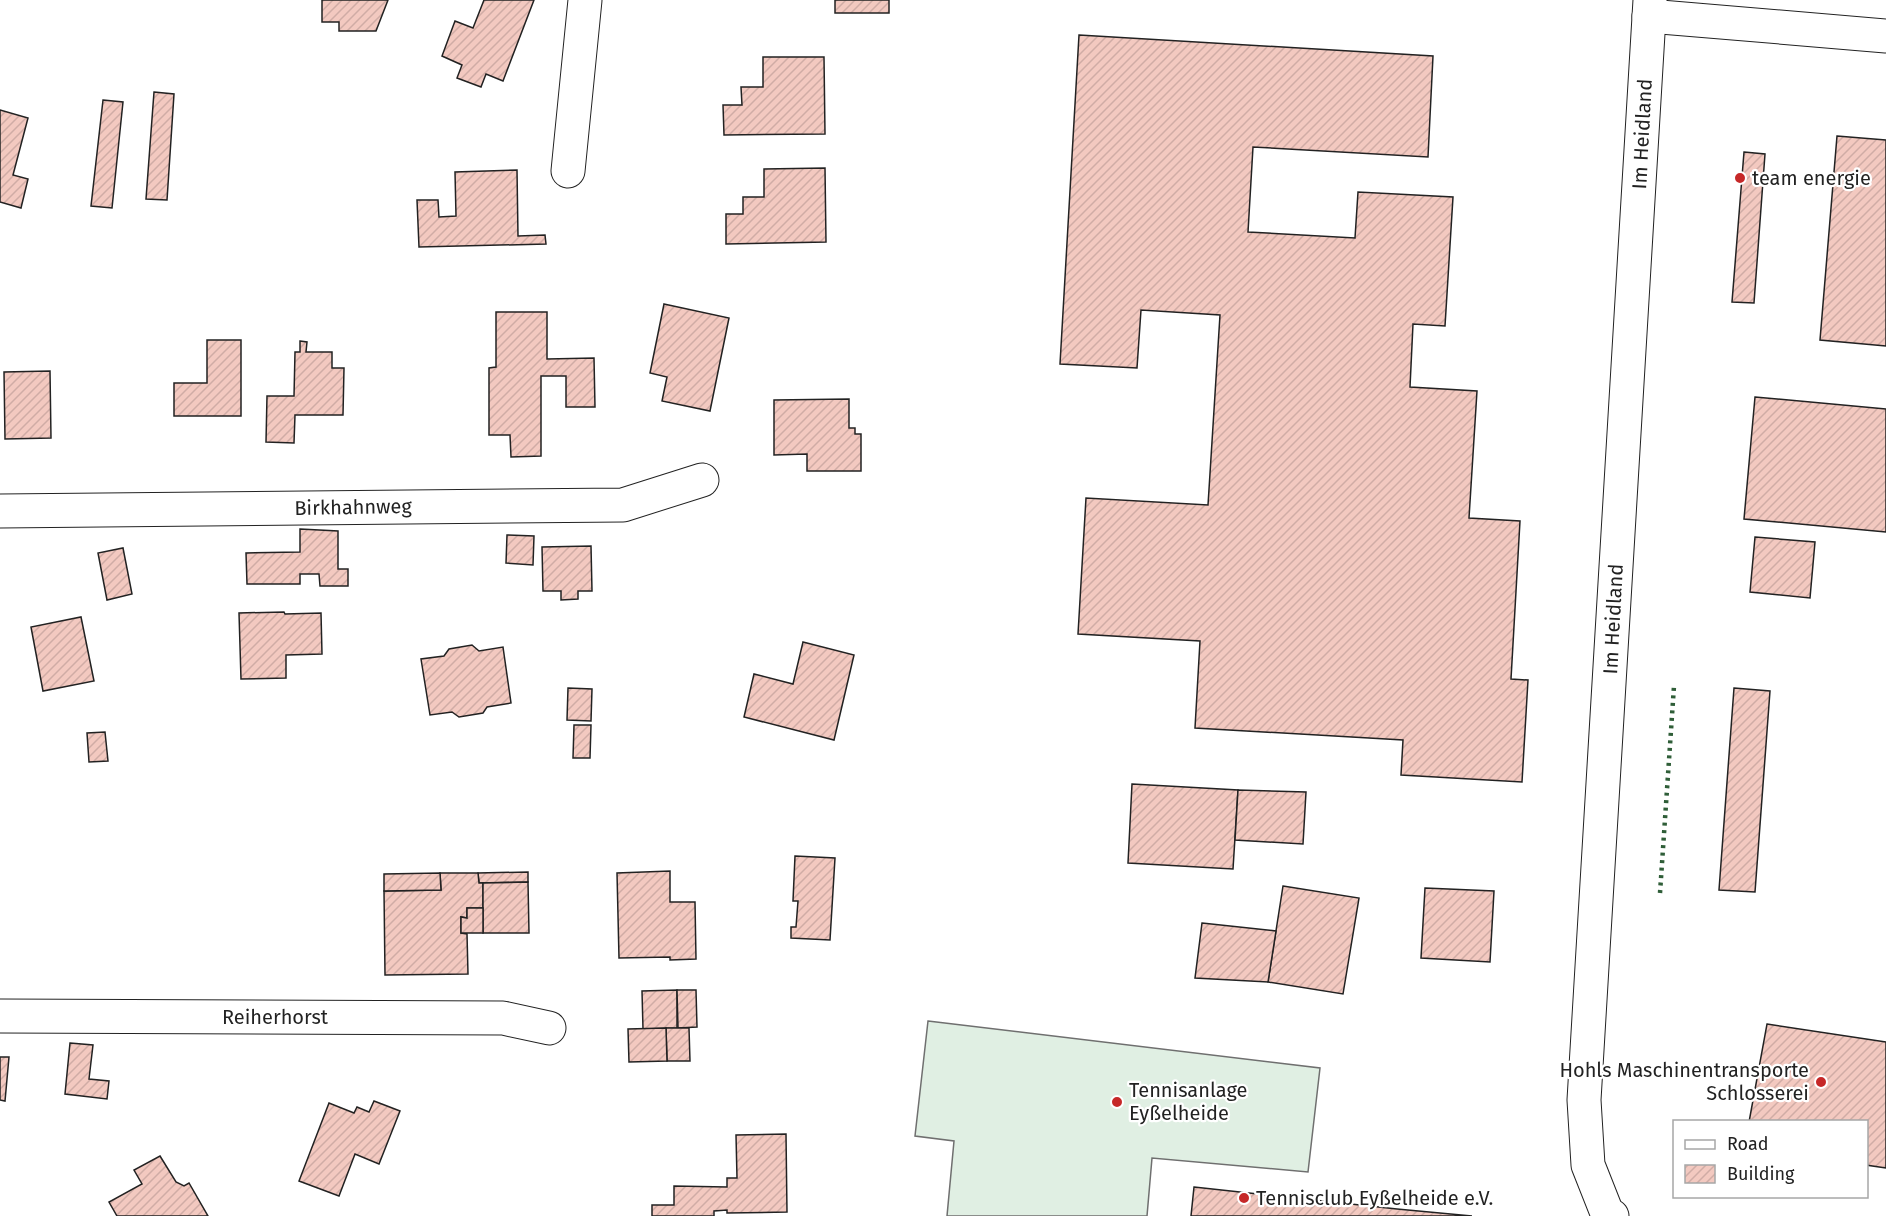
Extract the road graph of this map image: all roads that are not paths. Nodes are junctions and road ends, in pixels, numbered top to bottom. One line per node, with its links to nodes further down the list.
1 (585, 0): 4 (street)
2 (1650, 8): 3 (street, Im Heidland); 9 (street, Im Heidland)
3 (1886, 36)
4 (568, 171)
5 (702, 480): 6 (street, Birkhahnweg)
6 (0, 511)
7 (0, 1016): 8 (street, Reiherhorst)
8 (549, 1028)
9 (1612, 1216)

